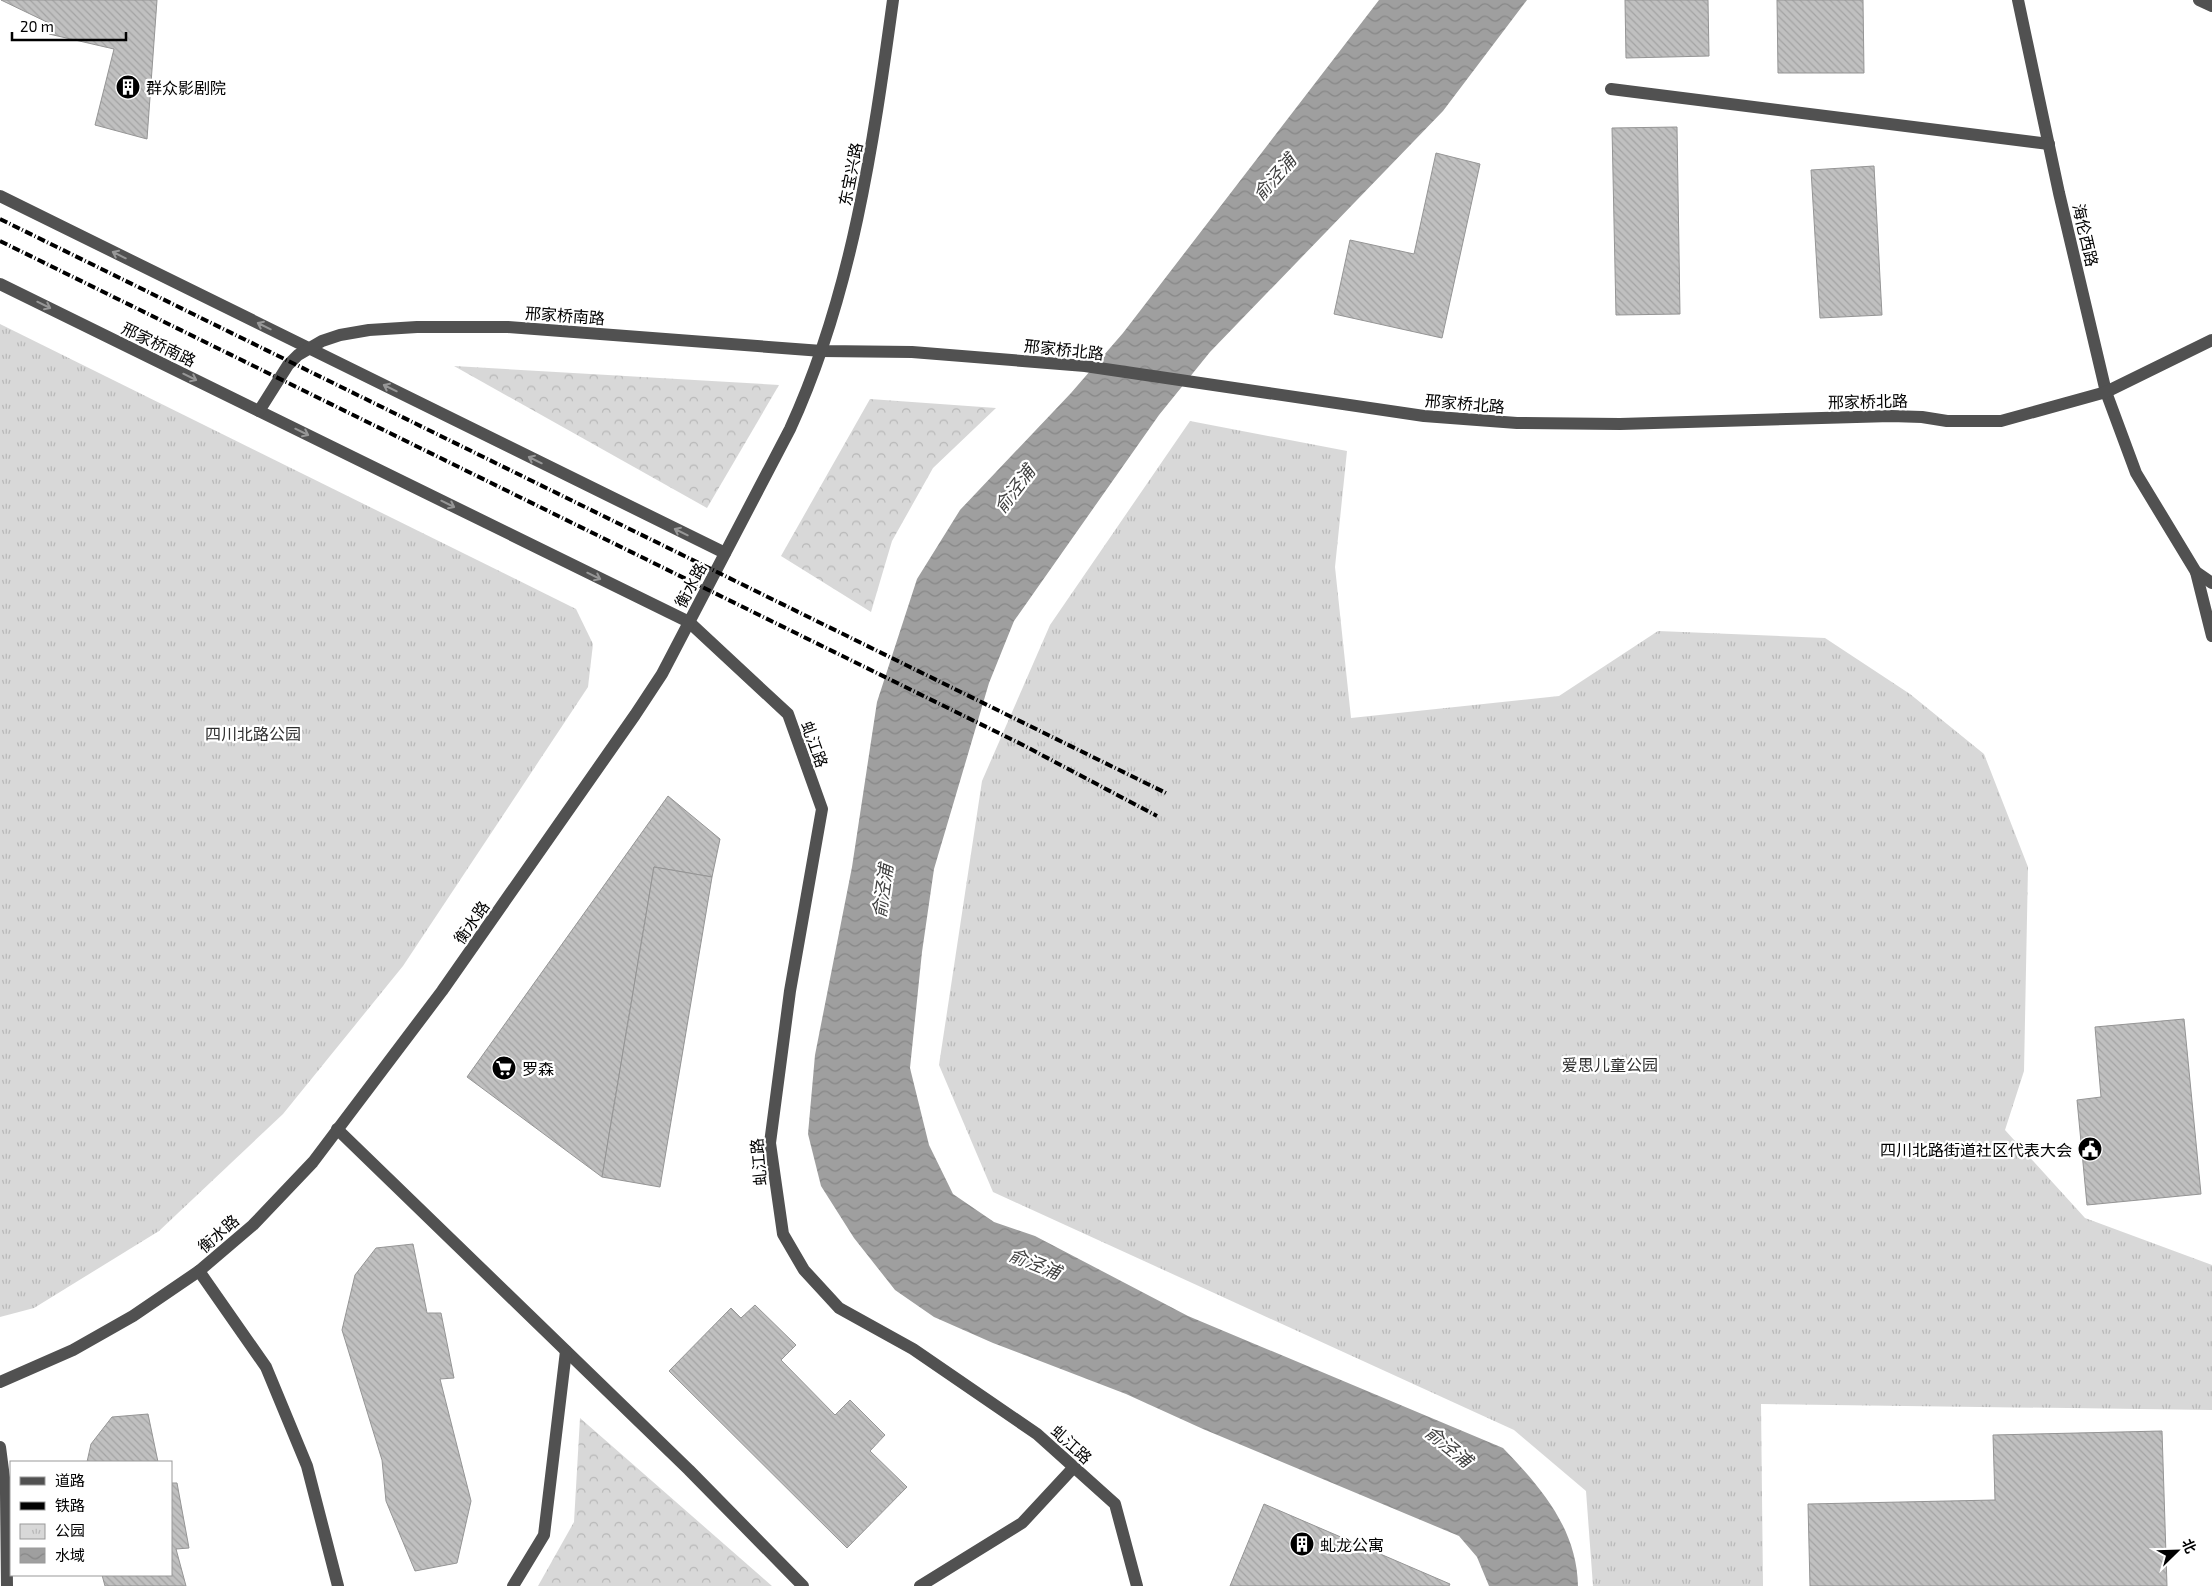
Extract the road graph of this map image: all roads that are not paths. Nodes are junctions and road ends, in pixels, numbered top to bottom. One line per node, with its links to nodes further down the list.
1 (893, 0): 11 (street, 东宝兴路)
2 (2018, 0): 6 (street, 海伦西路)
3 (2199, 0): 4 (street)
4 (2212, 6)
5 (1611, 89): 6 (street)
6 (2049, 144): 12 (street, 海伦西路)
7 (0, 196): 10 (street, one-way to 7)
8 (0, 284): 13 (street, 邢家桥南路, one-way to 13)
9 (2212, 340): 12 (street, 邢家桥北路)
10 (308, 348): 11 (street, 邢家桥南路); 13 (street, 邢家桥南路); 14 (street, one-way to 10)
11 (822, 351): 12 (street, 邢家桥北路); 14 (street, 衡水路)
12 (2106, 392): 15 (street, 海伦西路)
13 (259, 411): 17 (street, 虬江路, one-way to 17)
14 (725, 553): 17 (street, 衡水路)
15 (2196, 572): 16 (street); 18 (street)
16 (2212, 583)
17 (689, 622): 19 (street, 衡水路); 24 (street, 虬江路)
18 (2212, 636)
19 (337, 1129): 20 (street, 衡水路); 21 (street)
20 (199, 1271): 22 (street, 衡水路); 26 (street)
21 (566, 1351): 27 (street); 28 (street)
22 (0, 1382)
23 (0, 1447): 25 (street)
24 (1074, 1467): 29 (street); 30 (street, 虬江路)
25 (7, 1586)
26 (338, 1586)
27 (513, 1586)
28 (802, 1586)
29 (920, 1586)
30 (1137, 1586)

